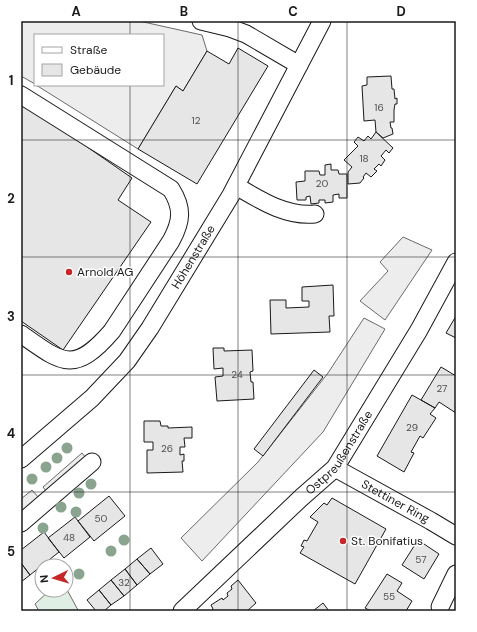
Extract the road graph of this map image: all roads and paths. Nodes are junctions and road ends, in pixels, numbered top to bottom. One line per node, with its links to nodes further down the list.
1 (201, 21): 3 (street)
2 (322, 21): 3 (street, Höhenstraße)
3 (299, 65): 5 (street, Höhenstraße)
4 (21, 95): 8 (street)
5 (236, 186): 6 (street); 9 (street, Höhenstraße)
6 (315, 214)
7 (456, 262): 11 (street, Ostpreußenstraße)
8 (21, 334)
9 (21, 459)
10 (92, 462): 12 (street)
11 (335, 468): 13 (street, Stettiner Ring); 16 (street, Ostpreußenstraße)
12 (21, 523)
13 (456, 536)
14 (456, 574): 15 (street)
15 (440, 607)
16 (182, 611)

